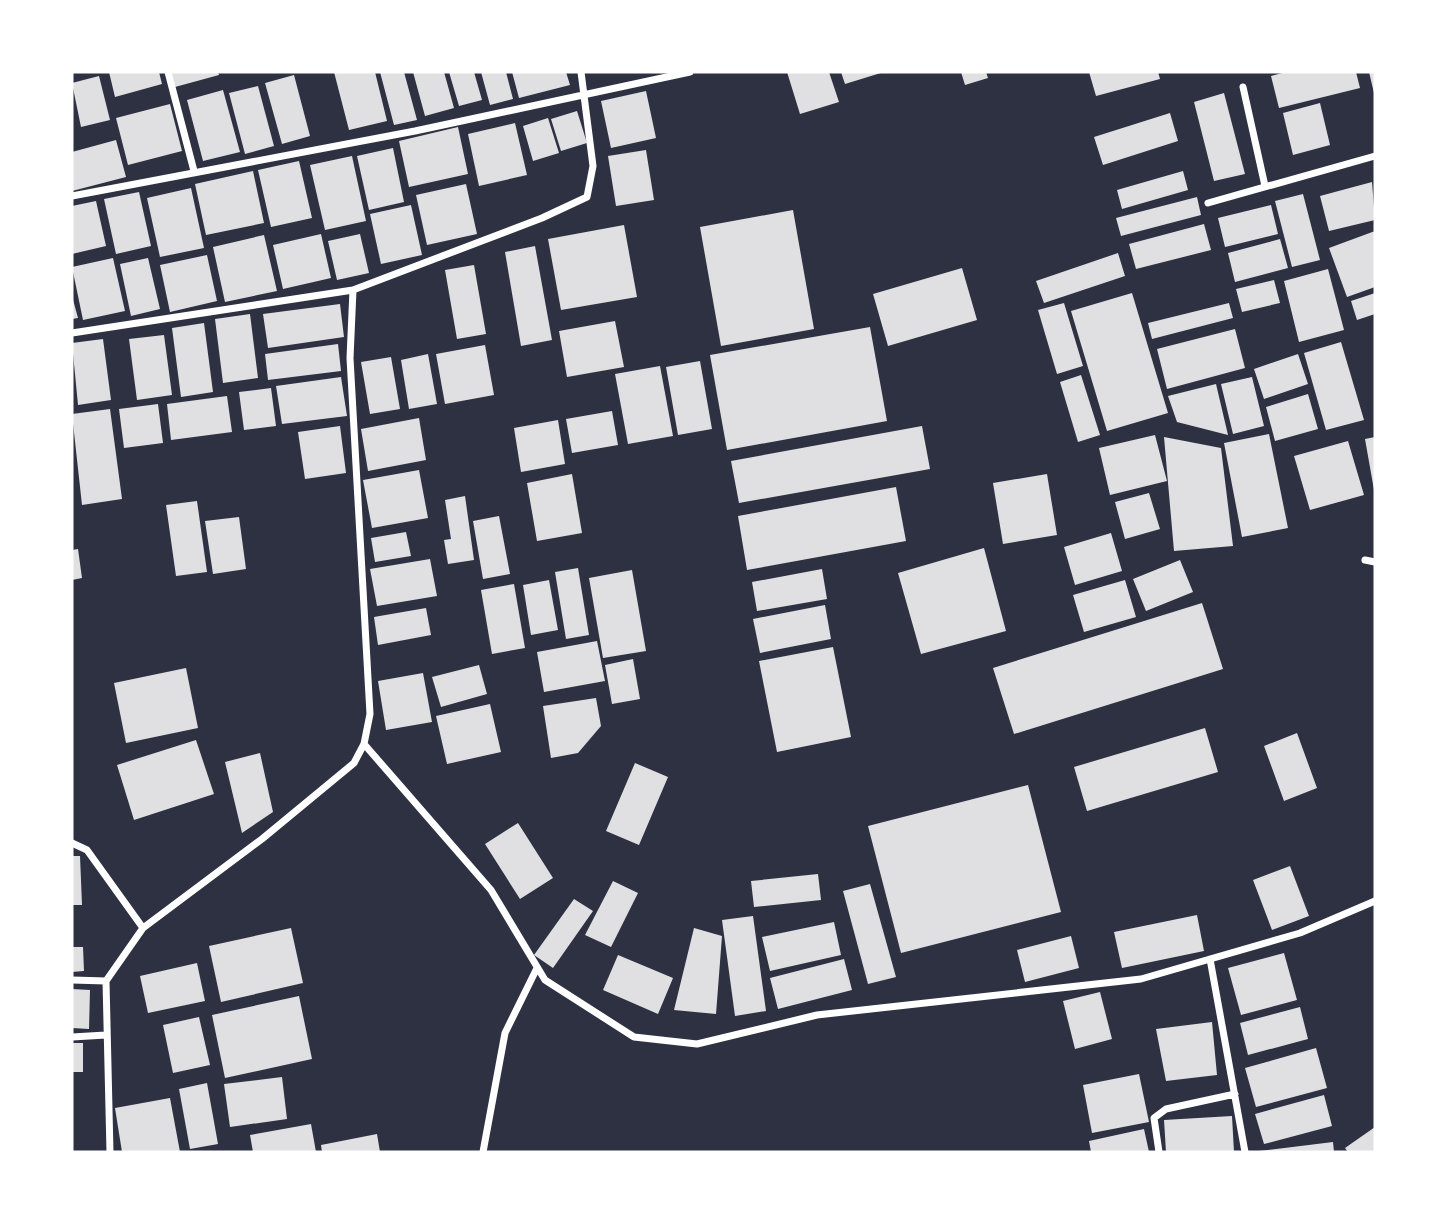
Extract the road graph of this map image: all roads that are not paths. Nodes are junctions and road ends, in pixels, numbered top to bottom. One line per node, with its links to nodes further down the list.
1 (167, 72): 7 (street)
2 (581, 72): 5 (street)
3 (690, 72): 5 (street)
4 (1243, 87): 8 (street)
5 (585, 96): 7 (street); 11 (street)
6 (1375, 156): 8 (street)
7 (194, 171): 9 (street)
8 (1265, 186): 10 (street)
9 (72, 196)
10 (1208, 203)
11 (353, 290): 12 (street); 15 (street)
12 (72, 333)
13 (1365, 560): 14 (street)
14 (1375, 562)
15 (365, 744): 18 (street); 20 (street)
16 (72, 843): 18 (street)
17 (1375, 901): 19 (street)
18 (143, 929): 22 (street)
19 (1210, 959): 20 (street); 25 (street)
20 (537, 968): 27 (street)
21 (72, 980): 22 (street)
22 (106, 981): 23 (street)
23 (107, 1035): 24 (street); 26 (street)
24 (72, 1037)
25 (1235, 1094): 28 (street); 29 (street)
26 (110, 1152)
27 (483, 1152)
28 (1159, 1152)
29 (1245, 1152)

